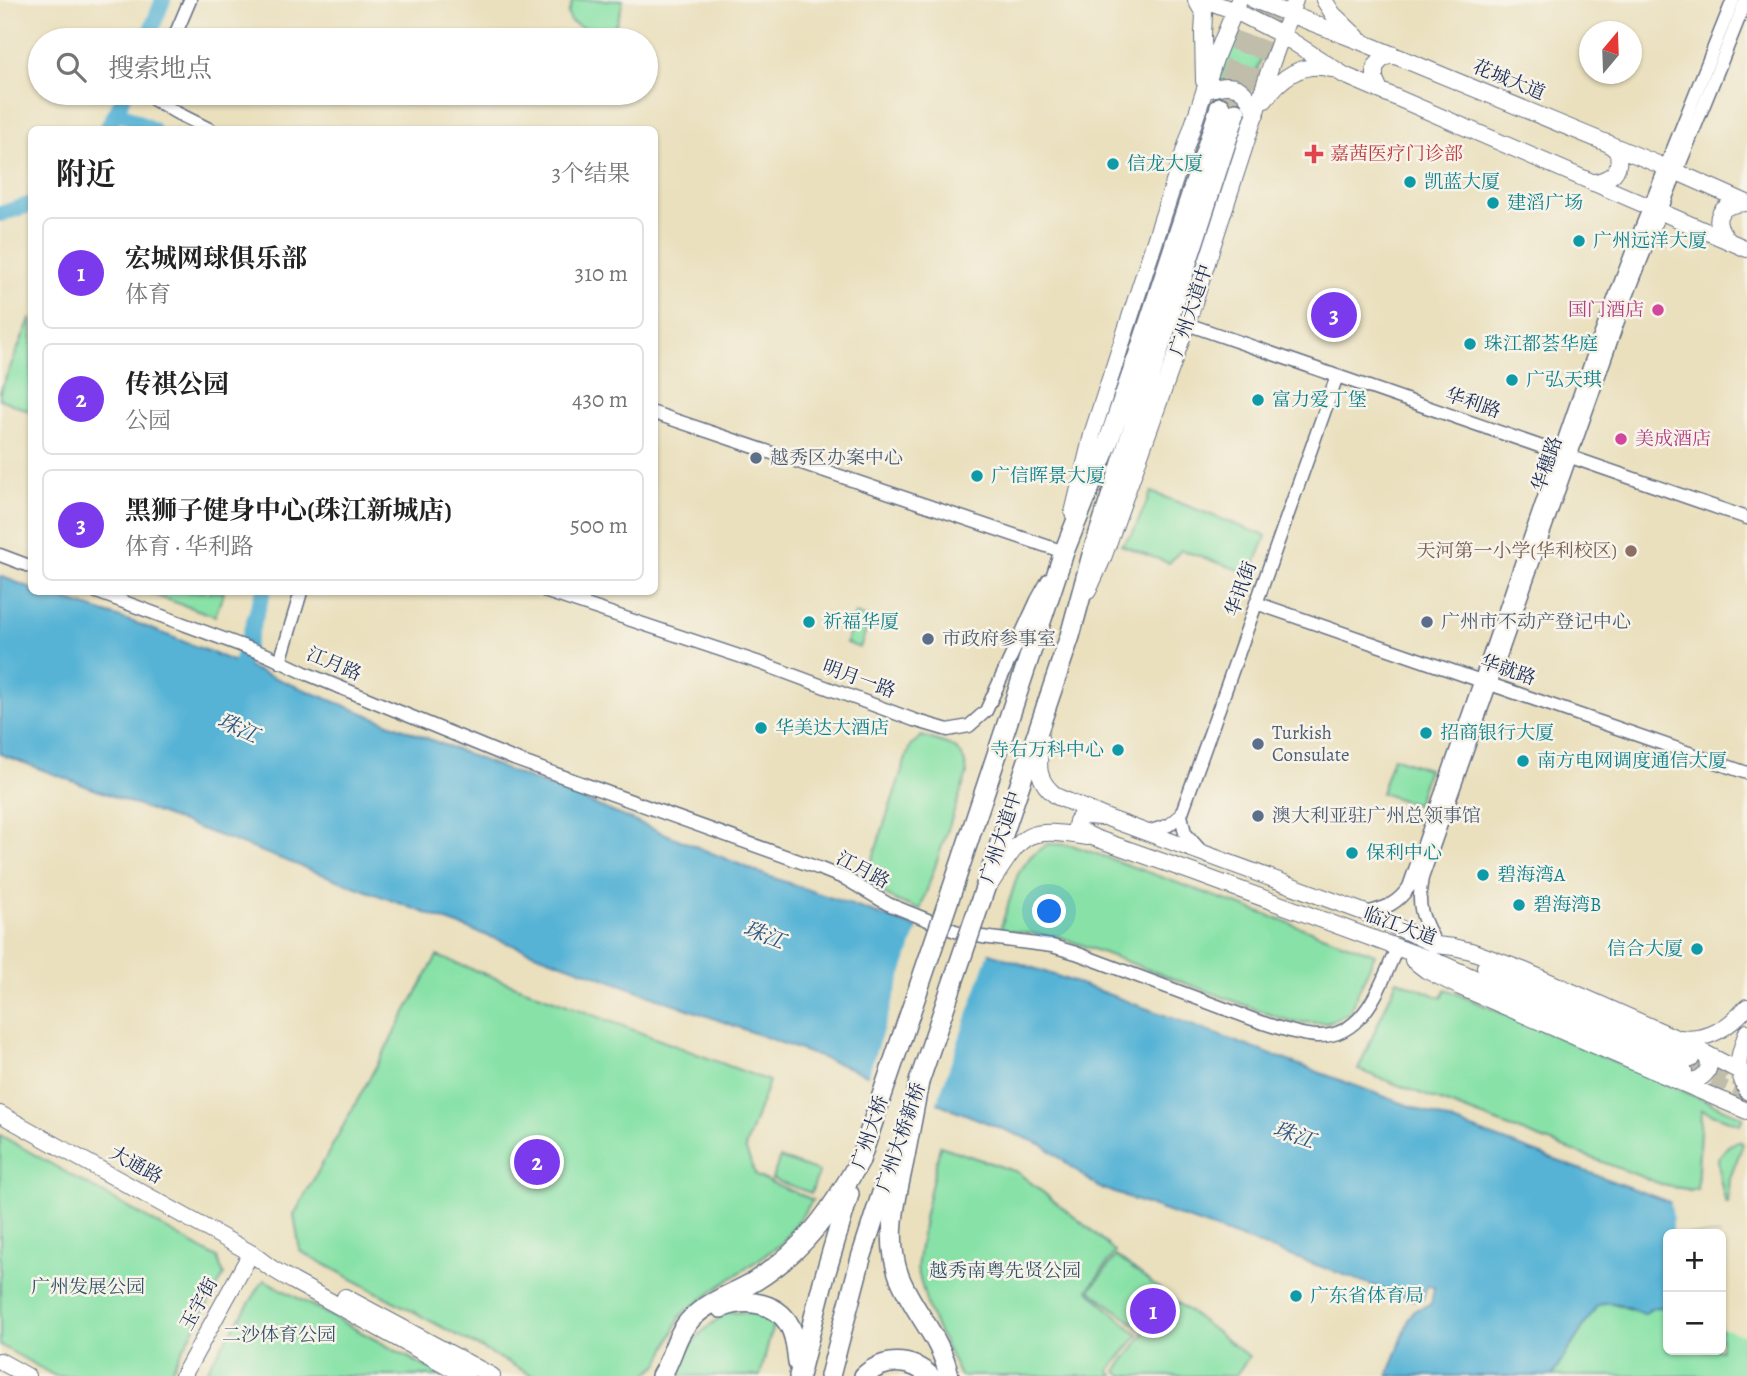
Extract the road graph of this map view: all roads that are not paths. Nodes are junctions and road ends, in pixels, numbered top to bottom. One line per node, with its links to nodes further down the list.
1 (190, 0): 10 (street)
2 (1196, 0): 17 (main road)
3 (1205, 0): 9 (main road)
4 (1254, 0): 11 (main road); 12 (main road, 花城大道)
5 (1295, 0): 11 (main road, 广州大道中)
6 (1324, 0): 12 (main road)
7 (1733, 0): 22 (street, 华穗路)
8 (1746, 0): 22 (street, 华穗路)
9 (1240, 4): 11 (main road); 14 (main road); 17 (main road, 广州大道中)
10 (178, 28)
11 (1282, 35): 14 (main road, 广州大道中); 15 (main road)
12 (1364, 43): 13 (main road, 花城大道)
13 (1392, 54): 16 (main road); 21 (main road, 花城大道)
14 (1272, 62): 19 (main road, 广州大道中)
15 (1344, 75): 16 (main road); 19 (main road)
16 (1380, 90): 23 (main road)
17 (1205, 91): 19 (main road); 33 (main road, 广州大道中)
18 (166, 105): 20 (street)
19 (1237, 111): 28 (main road, 广州大道中); 33 (highway, 广州大道中); 40 (highway, 广州大道中)
20 (203, 126)
21 (1608, 143): 22 (main road, 花城大道); 23 (main road)
22 (1672, 169): 24 (main road, 花城大道); 25 (street, 华穗路)
23 (1593, 183): 25 (main road)
24 (1747, 203): 26 (main road)
25 (1655, 210): 26 (main road); 31 (street, 华穗路)
26 (1728, 241): 27 (main road)
27 (1747, 249)
28 (1187, 324): 29 (street, 华利路); 40 (main road, 广州大道中)
29 (1337, 376): 31 (street, 华利路); 39 (street, 华讯街)
30 (658, 414): 33 (street)
31 (1564, 455): 32 (street, 华利路); 42 (street, 华穗路)
32 (1747, 518)
33 (1064, 552): 38 (street, 明月一路); 50 (highway, 广州大道中)
34 (0, 555): 35 (street)
35 (28, 566)
36 (105, 595): 41 (street, 江月路)
37 (300, 595): 41 (street, 江月路)
38 (556, 595)
39 (1256, 603): 42 (street, 华就路); 45 (street, 华讯街)
40 (1076, 615): 43 (highway, 广州大道中)
41 (280, 662): 54 (street, 江月路)
42 (1485, 682): 44 (street, 华就路); 52 (street, 华穗路); 53 (street, 华穗路)
43 (1045, 710): 46 (main road, 临江大道); 51 (highway, 广州大道中)
44 (1747, 773)
45 (1181, 815): 47 (street); 49 (street)
46 (1110, 819): 47 (main road, 临江大道); 48 (main road)
47 (1148, 832): 49 (main road, 临江大道)
48 (1095, 838): 51 (main road, 临江大道); 54 (main road, 临江大道)
49 (1202, 853): 52 (main road, 临江大道)
50 (952, 890): 64 (highway, 广州大桥, bridge)
51 (981, 900): 60 (highway, 广州大桥新桥, bridge)
52 (1366, 913): 53 (main road, 临江大道)
53 (1436, 945): 57 (main road); 58 (main road, 临江大道)
54 (1396, 948): 58 (main road, 临江大道)
55 (1747, 1007): 57 (main road)
56 (1747, 1032): 59 (main road)
57 (1676, 1038): 58 (main road)
58 (1687, 1064): 59 (main road); 62 (main road)
59 (1743, 1072): 61 (main road)
60 (919, 1082): 75 (highway, 广州大桥新桥); 77 (highway)
61 (1747, 1091)
62 (1747, 1111)
63 (0, 1114): 65 (main road, 大通路)
64 (860, 1160): 67 (highway); 69 (highway, 广州大桥)
65 (251, 1253): 71 (main road, 玉宇街); 72 (main road, 大通路); 73 (main road, 大通路)
66 (0, 1361): 70 (main road)
67 (674, 1363): 69 (highway); 74 (highway)
68 (926, 1372): 76 (highway)
69 (799, 1375)
70 (27, 1376)
71 (183, 1376)
72 (466, 1376)
73 (492, 1376)
74 (661, 1376)
75 (830, 1376)
76 (864, 1376)
77 (949, 1376)

